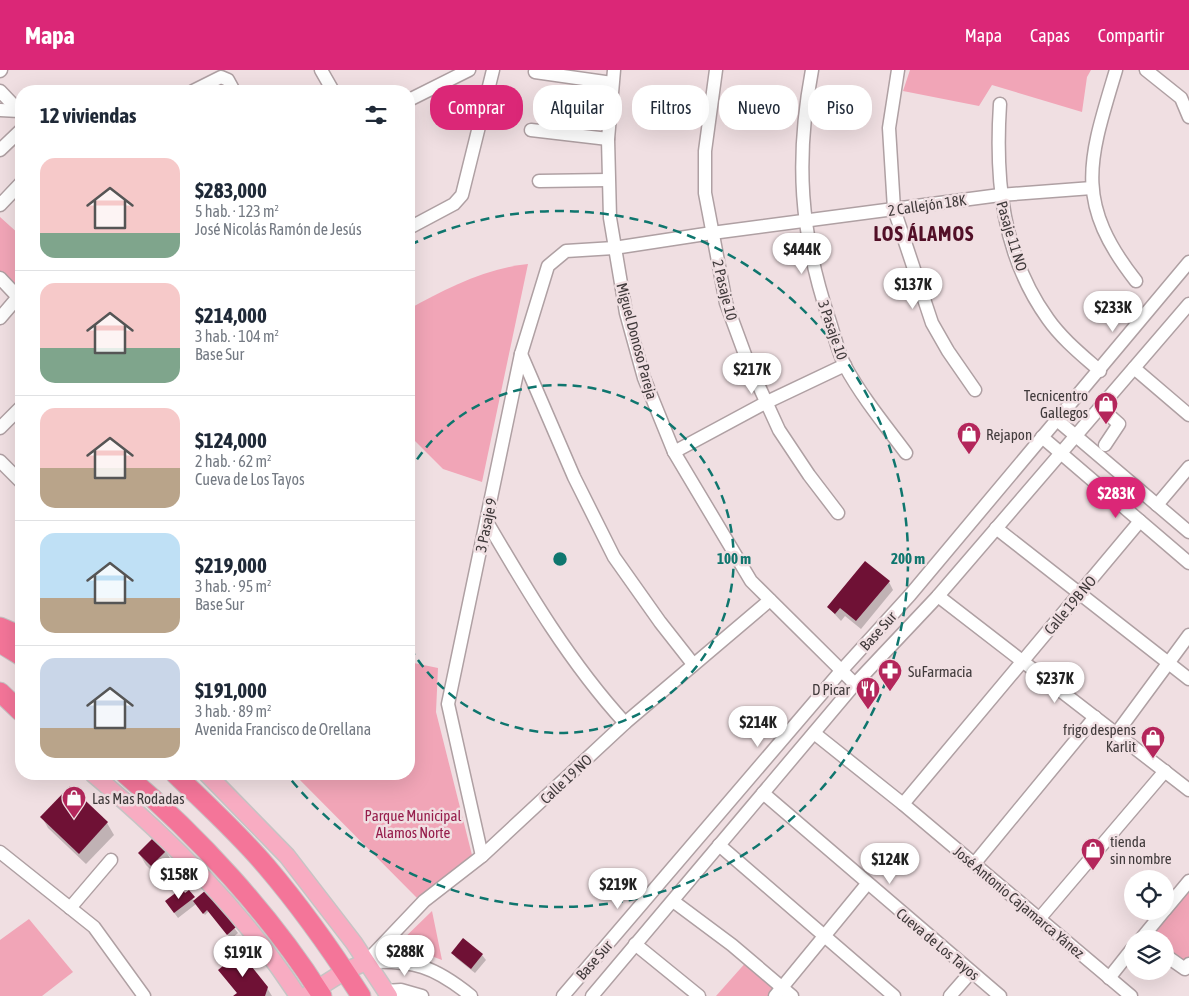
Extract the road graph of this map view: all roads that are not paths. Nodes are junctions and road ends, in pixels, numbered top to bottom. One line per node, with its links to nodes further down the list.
1 (321, 70): 13 (street)
2 (469, 70): 15 (street)
3 (493, 70): 33 (street)
4 (716, 70): 34 (street, 2 Pasaje 10)
5 (812, 70): 32 (street, 3 Pasaje 10)
6 (898, 70): 31 (street)
7 (1116, 70): 27 (street)
8 (1146, 70): 20 (street)
9 (535, 72): 10 (street)
10 (613, 76): 23 (street, Miguel Donoso Pareja)
11 (205, 85): 12 (street)
12 (230, 85)
13 (330, 85)
14 (0, 91): 17 (street)
15 (415, 97)
16 (1000, 104): 29 (street, Pasaje 11 NO)
17 (15, 107)
18 (0, 110): 19 (street)
19 (15, 112)
20 (1189, 117)
21 (531, 130): 23 (street)
22 (15, 136): 24 (street)
23 (608, 139): 25 (street, Miguel Donoso Pareja)
24 (0, 150)
25 (608, 180): 26 (street); 35 (street, Miguel Donoso Pareja)
26 (539, 181)
27 (1092, 188): 29 (street, 2 Callejón 18K); 38 (street)
28 (15, 189): 30 (street)
29 (1000, 195): 31 (street, 2 Callejón 18K); 46 (street, Pasaje 11 NO)
30 (0, 205)
31 (894, 209): 32 (street, 2 Callejón 18K); 47 (street)
32 (804, 220): 34 (street, 2 Callejón 18K); 44 (street, 3 Pasaje 10)
33 (415, 224)
34 (712, 232): 35 (street, 2 Callejón 18K); 48 (street, 2 Pasaje 10)
35 (614, 248): 43 (street, 3 Pasaje 9); 57 (street, Miguel Donoso Pareja)
36 (1189, 262): 46 (street, Base Sur)
37 (0, 278): 39 (street)
38 (1136, 281)
39 (15, 294)
40 (15, 300): 42 (street)
41 (1189, 304): 45 (street, Base Sur)
42 (0, 318)
43 (521, 354): 66 (street, 3 Pasaje 9); 82 (street)
44 (845, 365): 48 (street); 58 (street, 3 Pasaje 10)
45 (1134, 368): 49 (street, Base Sur); 51 (street)
46 (1100, 371): 52 (street, Base Sur)
47 (975, 390)
48 (765, 403): 57 (street); 64 (street, 2 Pasaje 10)
49 (1100, 407): 54 (street, Base Sur); 56 (street)
50 (15, 413): 53 (street)
51 (1189, 415)
52 (1057, 420): 54 (street); 55 (street, Base Sur)
53 (0, 428)
54 (1076, 436): 59 (street, Base Sur); 63 (street)
55 (1042, 437): 59 (street); 83 (street, Base Sur)
56 (1105, 445)
57 (674, 452): 72 (street, Miguel Donoso Pareja)
58 (906, 453)
59 (1061, 454): 65 (street); 67 (street, Base Sur)
60 (0, 461): 62 (street)
61 (1189, 467): 63 (street)
62 (15, 476)
63 (1157, 505): 68 (street)
64 (838, 513)
65 (1140, 521): 69 (street); 70 (street, Calle 19B NO)
66 (487, 522): 93 (street); 106 (street, 3 Pasaje 9)
67 (996, 528): 70 (street); 71 (street, Base Sur)
68 (1189, 532)
69 (1189, 563)
70 (1079, 594): 80 (street, Calle 19B NO); 81 (street)
71 (938, 596): 80 (street); 86 (street, Base Sur)
72 (770, 600): 82 (street, Calle 19 NO); 83 (street, Miguel Donoso Pareja)
73 (0, 616): 74 (main road)
74 (15, 626)
75 (0, 627): 76 (highway)
76 (15, 633)
77 (1189, 635): 81 (street)
78 (0, 643): 79 (highway)
79 (15, 652)
80 (1023, 662): 92 (street); 103 (street, Calle 19B NO)
81 (1168, 662): 84 (street); 95 (street)
82 (693, 664): 93 (street, Calle 19 NO)
83 (841, 671): 86 (street, Miguel Donoso Pareja); 135 (street, Base Sur)
84 (1189, 679)
85 (0, 681): 87 (highway)
86 (855, 684): 94 (street, Base Sur)
87 (15, 690)
88 (0, 692): 90 (highway)
89 (0, 706): 91 (main road)
90 (15, 706)
91 (15, 715)
92 (1095, 717): 95 (street); 108 (street)
93 (625, 723): 106 (street, Calle 19 NO)
94 (814, 733): 102 (street, Base Sur); 103 (street, José Antonio Cajamarca Yánez)
95 (1116, 734): 96 (street)
96 (1165, 771): 101 (street); 114 (street)
97 (100, 780): 131 (main road)
98 (131, 780): 126 (highway)
99 (181, 780): 123 (highway)
100 (213, 780): 121 (main road)
101 (1189, 790)
102 (763, 794): 104 (street, Base Sur); 110 (street, Cueva de Los Tayos)
103 (902, 804): 108 (street, José Antonio Cajamarca Yánez)
104 (718, 845): 112 (street, Base Sur); 117 (street)
105 (0, 852): 113 (street)
106 (482, 856): 121 (street, Calle 19 NO)
107 (111, 860): 113 (street)
108 (974, 864): 114 (street, José Antonio Cajamarca Yánez)
109 (1189, 881): 111 (street)
110 (867, 884): 117 (street); 124 (street, Cueva de Los Tayos)
111 (1174, 898)
112 (673, 901): 118 (street, Base Sur); 127 (street)
113 (70, 908): 130 (street)
114 (1040, 919): 125 (street, José Antonio Cajamarca Yánez)
115 (1156, 920): 116 (street)
116 (1148, 930)
117 (825, 937): 127 (street); 137 (street)
118 (635, 944): 129 (street, Base Sur); 136 (street)
119 (1124, 959): 125 (street)
120 (1174, 961): 122 (street)
121 (366, 962): 123 (main road); 128 (main road); 134 (street)
122 (1189, 964)
123 (345, 971): 126 (main road); 132 (highway)
124 (970, 972): 138 (street); 139 (street, Cueva de Los Tayos)
125 (1109, 978): 140 (street, José Antonio Cajamarca Yánez)
126 (315, 993)
127 (783, 993)
128 (381, 994): 133 (street)
129 (596, 995)
130 (144, 996)
131 (298, 996)
132 (361, 996)
133 (422, 996)
134 (471, 996)
135 (563, 996)
136 (699, 996)
137 (894, 996)
138 (950, 996)
139 (1000, 996)
140 (1131, 996)

